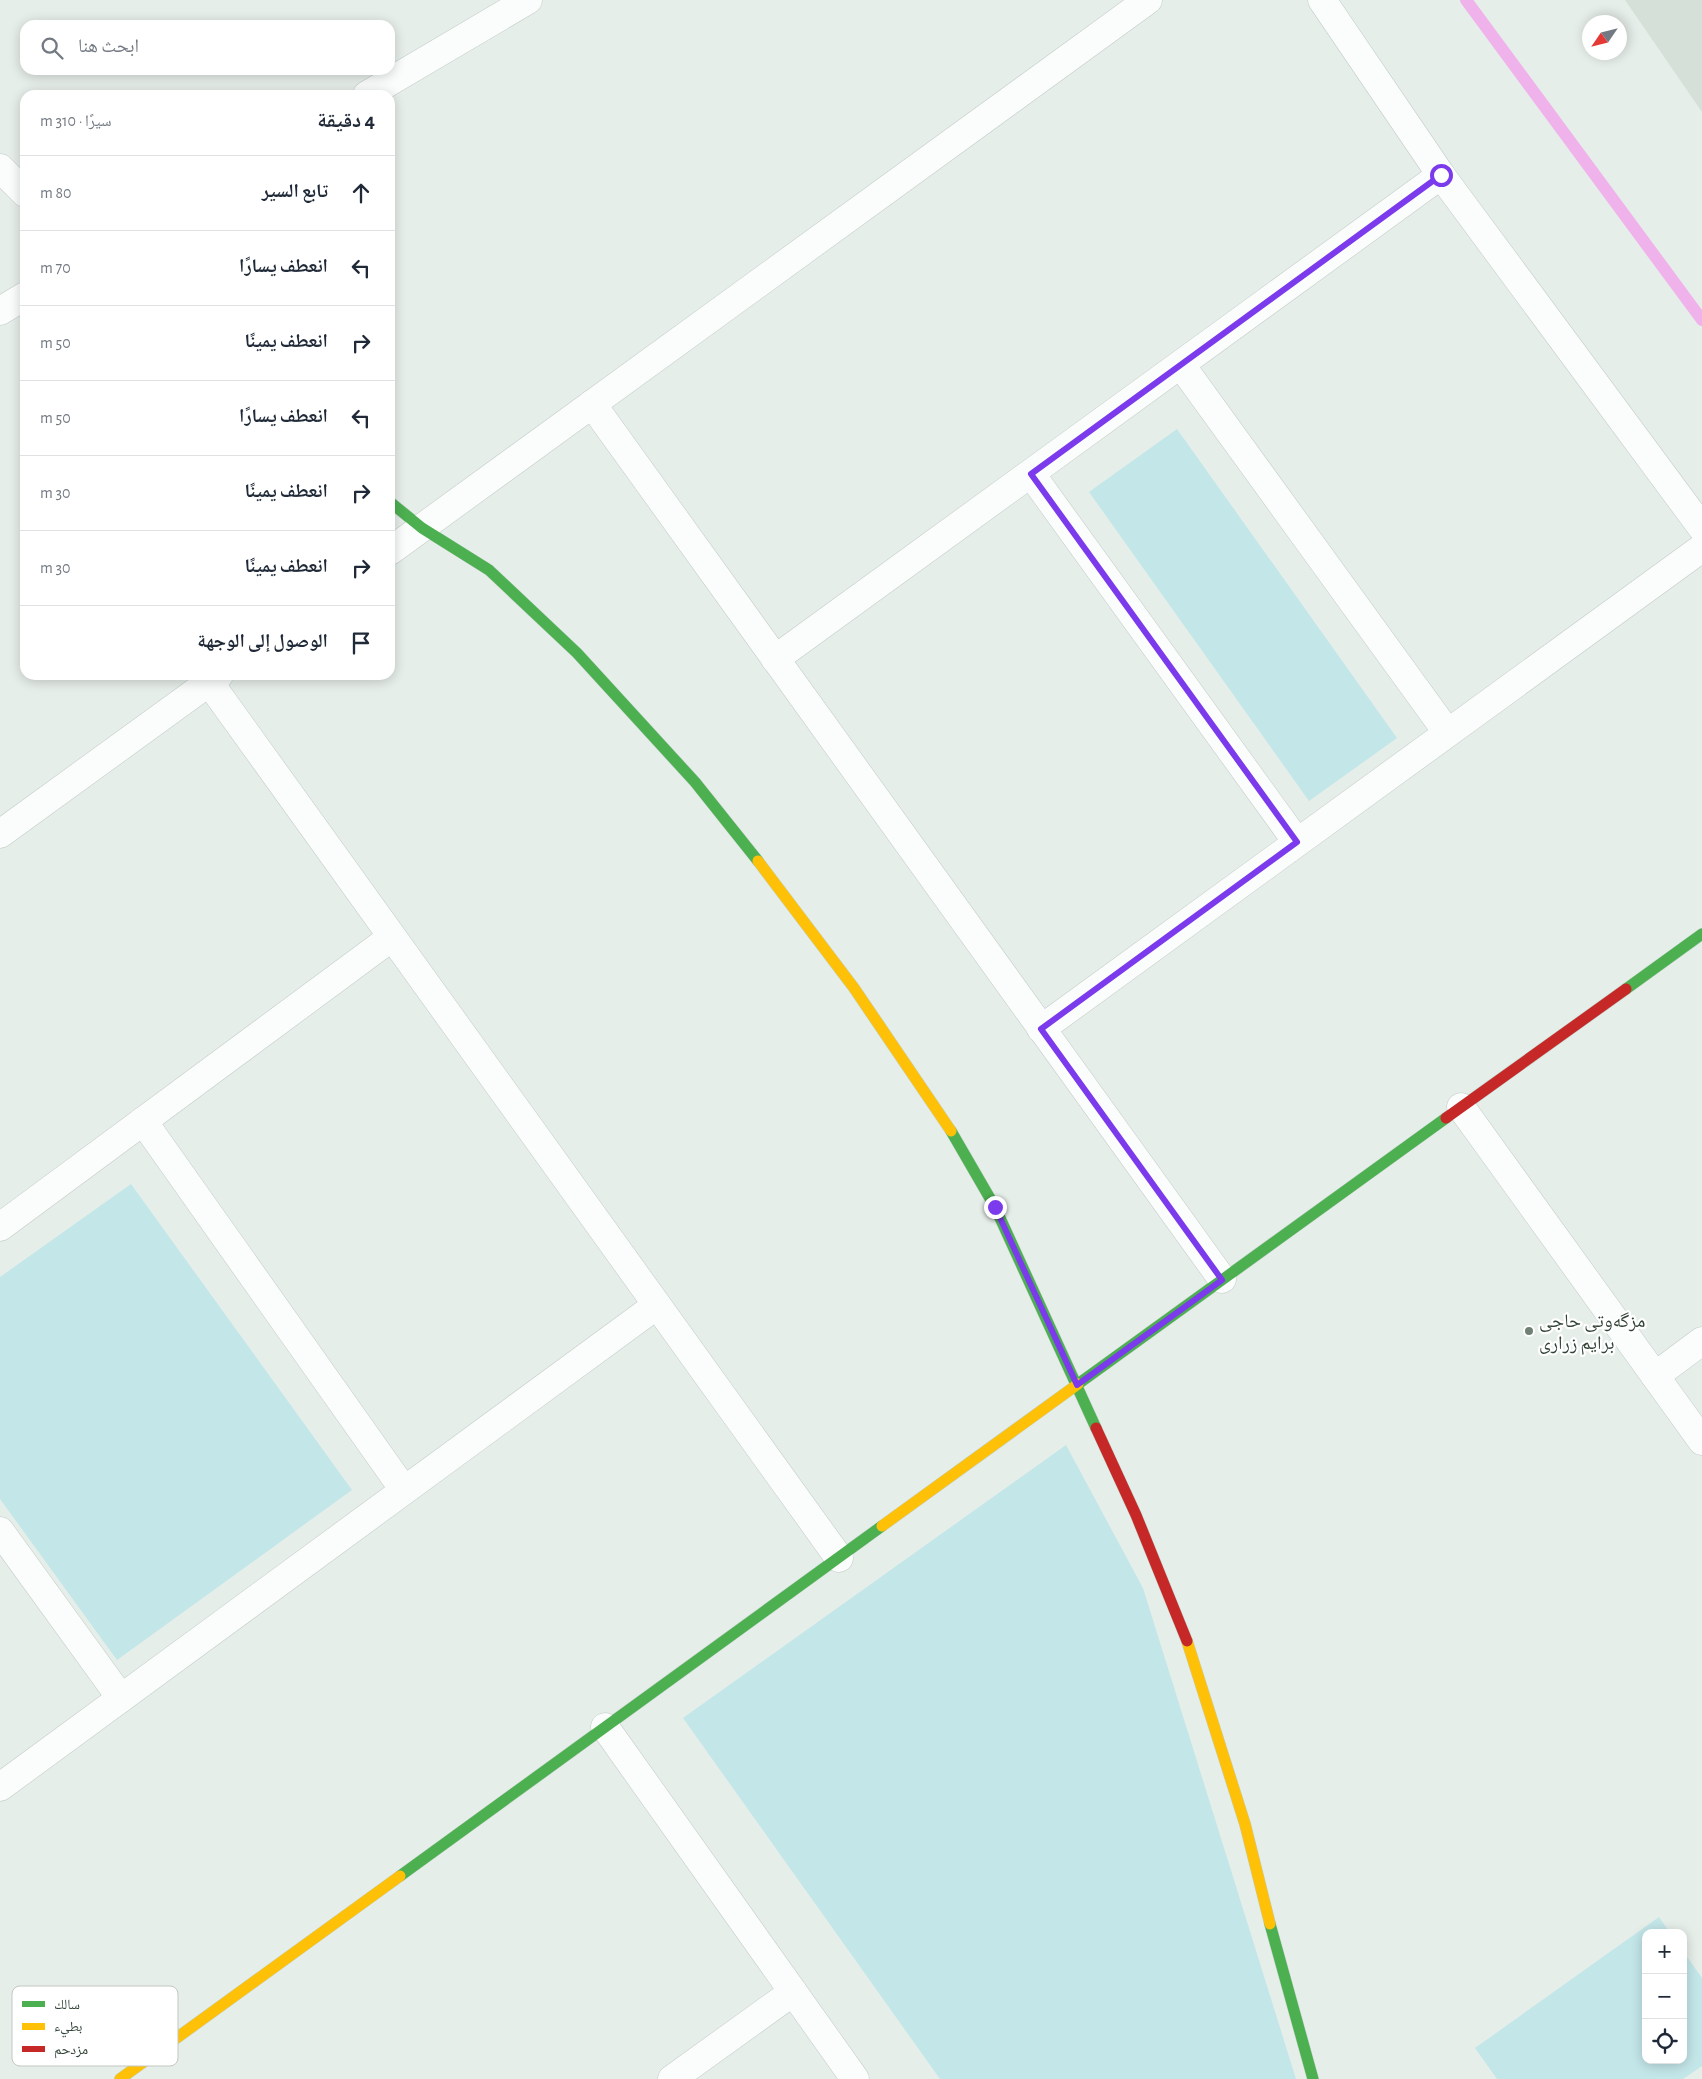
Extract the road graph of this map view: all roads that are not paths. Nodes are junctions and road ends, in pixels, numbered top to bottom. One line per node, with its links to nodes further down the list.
1 (528, 0): 4 (street)
2 (1148, 0): 11 (street)
3 (1322, 0): 6 (street)
4 (375, 90)
5 (0, 168): 7 (street)
6 (1441, 175): 10 (street); 15 (street)
7 (20, 189)
8 (20, 299): 9 (street)
9 (0, 311)
10 (1181, 365): 12 (street); 21 (street)
11 (592, 404): 14 (street); 18 (street)
12 (1031, 474): 18 (street); 23 (street)
13 (395, 506): 14 (street)
14 (422, 528): 16 (street); 34 (street)
15 (1702, 528)
16 (395, 547)
17 (1702, 548): 21 (street)
18 (775, 659): 26 (street)
19 (213, 680): 22 (street)
20 (215, 680): 25 (street)
21 (1447, 732): 23 (street)
22 (0, 834)
23 (1297, 842): 26 (street)
24 (1702, 934): 27 (street)
25 (392, 937): 28 (street); 31 (street)
26 (1041, 1029): 30 (street)
27 (1461, 1107): 30 (street); 33 (street)
28 (143, 1121): 29 (street); 36 (street)
29 (0, 1227)
30 (1222, 1280): 34 (street)
31 (657, 1305): 36 (street); 38 (street)
32 (1702, 1342): 33 (street)
33 (1655, 1376): 35 (street)
34 (1077, 1385): 38 (street); 48 (street)
35 (1702, 1441)
36 (404, 1490): 39 (street)
37 (0, 1531): 39 (street)
38 (839, 1558): 40 (street)
39 (121, 1698): 41 (street)
40 (605, 1727): 42 (street); 43 (street)
41 (0, 1787)
42 (794, 1992): 46 (street); 47 (street)
43 (178, 2037)
44 (138, 2066): 45 (street)
45 (120, 2079)
46 (672, 2079)
47 (855, 2079)
48 (1313, 2079)

